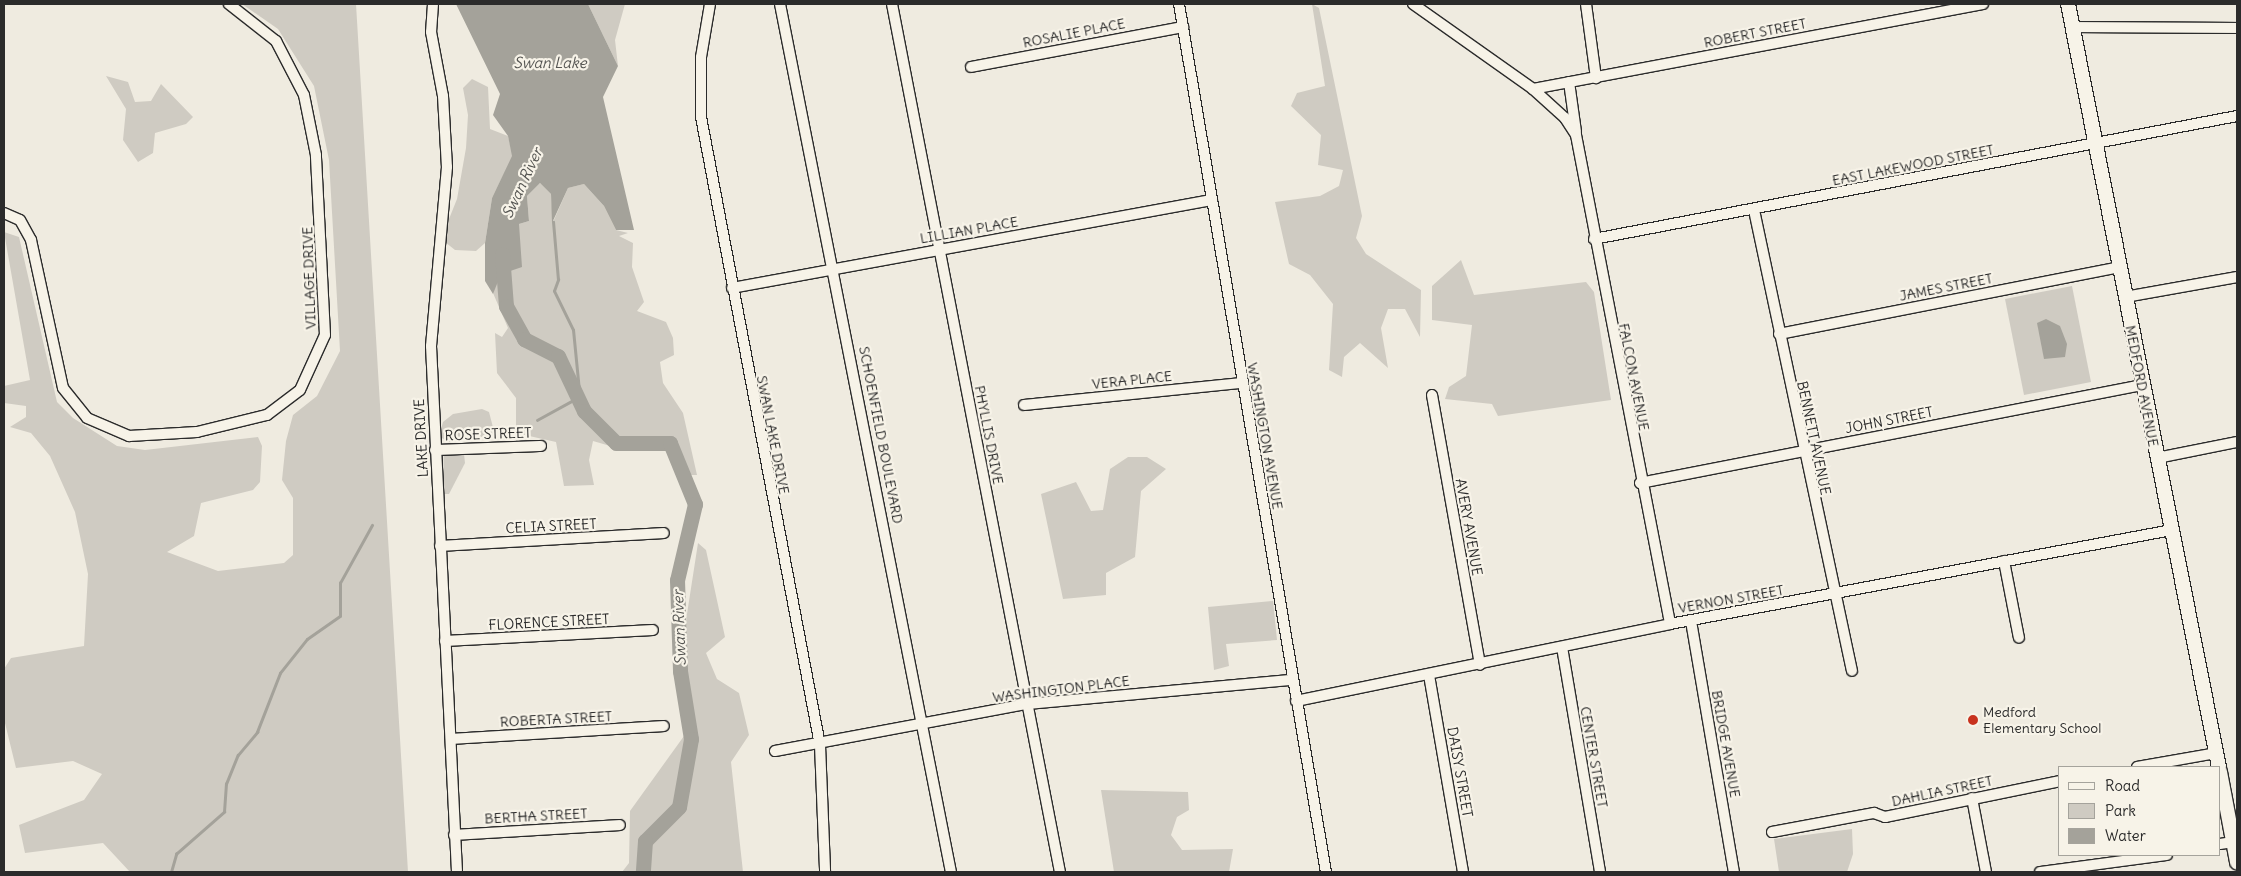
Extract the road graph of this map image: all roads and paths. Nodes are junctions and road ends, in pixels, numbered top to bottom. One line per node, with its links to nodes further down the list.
1 (229, 4): 23 (street, VILLAGE DRIVE)
2 (433, 4): 38 (street, LAKE DRIVE)
3 (710, 4): 29 (street, SWAN LAKE DRIVE)
4 (780, 4): 27 (street, SCHOENFIELD BOULEVARD)
5 (892, 4): 25 (street, PHYLLIS DRIVE)
6 (1179, 4): 11 (street, WASHINGTON AVENUE)
7 (1413, 4): 17 (street, FALCON AVENUE)
8 (1586, 4): 15 (street)
9 (1983, 4): 15 (street, ROBERT STREET)
10 (2068, 4): 12 (main road, MEDFORD AVENUE)
11 (1183, 27): 14 (street, ROSALIE PLACE); 21 (street, WASHINGTON AVENUE)
12 (2073, 27): 13 (street); 20 (main road, MEDFORD AVENUE)
13 (2237, 28)
14 (971, 66)
15 (1596, 78): 16 (street, ROBERT STREET)
16 (1569, 82): 17 (street, ROBERT STREET); 19 (street, FALCON AVENUE)
17 (1533, 89): 19 (street, FALCON AVENUE)
18 (2237, 116): 20 (street, EAST LAKEWOOD STREET)
19 (1576, 135): 24 (street, FALCON AVENUE)
20 (2095, 143): 22 (street, EAST LAKEWOOD STREET); 26 (main road, MEDFORD AVENUE)
21 (1212, 200): 25 (street, LILLIAN PLACE); 32 (street, WASHINGTON AVENUE)
22 (1754, 210): 24 (street, EAST LAKEWOOD STREET); 31 (street, BENNETT AVENUE)
23 (4, 213)
24 (1594, 239): 41 (street, FALCON AVENUE)
25 (940, 249): 27 (street, LILLIAN PLACE); 58 (street, PHYLLIS DRIVE)
26 (2119, 267): 30 (main road, MEDFORD AVENUE); 31 (street, JAMES STREET)
27 (836, 269): 29 (street, LILLIAN PLACE); 59 (street, SCHOENFIELD BOULEVARD)
28 (2237, 277): 30 (street)
29 (732, 288): 62 (street, SWAN LAKE DRIVE)
30 (2125, 297): 33 (main road, MEDFORD AVENUE)
31 (1779, 334): 39 (street, BENNETT AVENUE)
32 (1242, 383): 35 (street, VERA PLACE); 56 (street, WASHINGTON AVENUE)
33 (2142, 385): 39 (street, JOHN STREET); 40 (main road, MEDFORD AVENUE)
34 (1432, 395): 53 (street, AVERY AVENUE)
35 (1024, 405)
36 (2237, 442): 40 (street)
37 (542, 446): 38 (street, ROSE STREET)
38 (435, 450): 44 (street, LAKE DRIVE)
39 (1803, 450): 41 (street, JOHN STREET); 46 (street, BENNETT AVENUE)
40 (2157, 458): 42 (main road, MEDFORD AVENUE)
41 (1640, 483): 48 (street, FALCON AVENUE)
42 (2172, 530): 45 (street, VERNON STREET); 64 (main road, MEDFORD AVENUE)
43 (664, 533): 44 (street, CELIA STREET)
44 (440, 546): 51 (street, LAKE DRIVE)
45 (2004, 561): 46 (street, VERNON STREET); 50 (street)
46 (1834, 593): 47 (street, VERNON STREET); 54 (street, BENNETT AVENUE)
47 (1691, 621): 48 (street, VERNON STREET); 83 (street, BRIDGE AVENUE)
48 (1670, 624): 52 (street, VERNON STREET)
49 (653, 630): 51 (street, FLORENCE STREET)
50 (2019, 638)
51 (446, 641): 61 (street, LAKE DRIVE)
52 (1562, 647): 53 (street, VERNON STREET); 82 (street, CENTER STREET)
53 (1480, 665): 55 (street, VERNON STREET)
54 (1852, 671)
55 (1429, 675): 57 (street, VERNON STREET); 81 (street, DAISY STREET)
56 (1293, 680): 57 (street, WASHINGTON AVENUE); 58 (street, WASHINGTON PLACE)
57 (1296, 701): 80 (street, WASHINGTON AVENUE)
58 (1027, 704): 59 (street, WASHINGTON PLACE); 79 (street, PHYLLIS DRIVE)
59 (922, 724): 62 (street, WASHINGTON PLACE); 78 (street, SCHOENFIELD BOULEVARD)
60 (664, 726): 61 (street, ROBERTA STREET)
61 (451, 739): 72 (street, LAKE DRIVE)
62 (820, 745): 63 (street, WASHINGTON PLACE); 77 (street, SWAN LAKE DRIVE)
63 (775, 751)
64 (2216, 753): 65 (street); 66 (main road, MEDFORD AVENUE)
65 (2143, 766)
66 (2219, 766)
67 (2058, 781): 69 (street, DAHLIA STREET)
68 (2221, 782): 73 (main road)
69 (1972, 798): 71 (street, DAHLIA STREET); 84 (street)
70 (620, 825): 72 (street, BERTHA STREET)
71 (1772, 832)
72 (454, 834): 76 (street, LAKE DRIVE)
73 (2227, 843): 75 (main road)
74 (2160, 856): 85 (street)
75 (2237, 862)
76 (457, 872)
77 (824, 872)
78 (951, 872)
79 (1060, 872)
80 (1326, 872)
81 (1463, 872)
82 (1600, 872)
83 (1734, 872)
84 (1986, 872)
85 (2040, 872)

